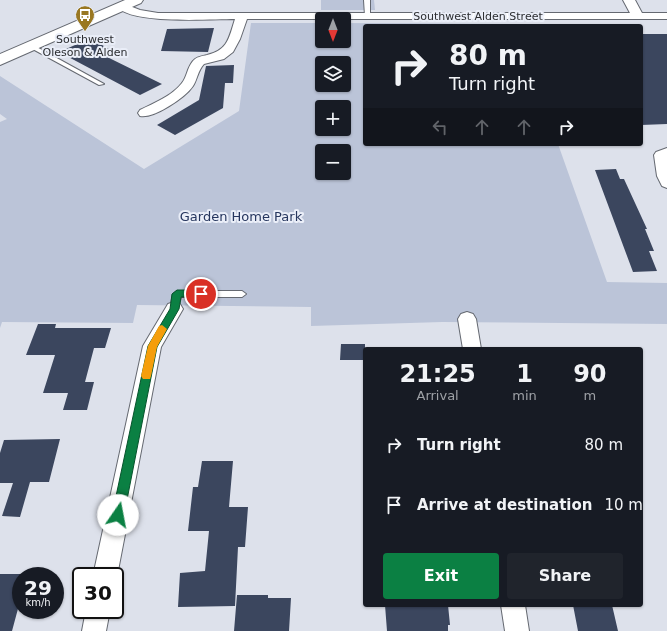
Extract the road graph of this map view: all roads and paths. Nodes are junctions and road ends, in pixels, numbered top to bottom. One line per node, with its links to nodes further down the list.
1 (136, 0): 4 (main road)
2 (367, 0): 6 (lane)
3 (629, 0): 7 (street)
4 (122, 6): 5 (street, Southwest Alden Street); 9 (main road)
5 (242, 16): 6 (street, Southwest Alden Street); 12 (street)
6 (368, 16): 7 (street, Southwest Alden Street)
7 (638, 16): 8 (street, Southwest Alden Street)
8 (667, 16)
9 (31, 46): 10 (main road); 11 (lane)
10 (0, 60)
11 (101, 84)
12 (145, 113)
13 (667, 152): 14 (street)
14 (667, 183)
15 (242, 294): 16 (lane)
16 (174, 309): 19 (street)
17 (467, 319): 18 (street)
18 (472, 347)
19 (107, 567)
20 (513, 607): 23 (street)
21 (96, 619): 22 (street)
22 (94, 631)
23 (517, 631)

